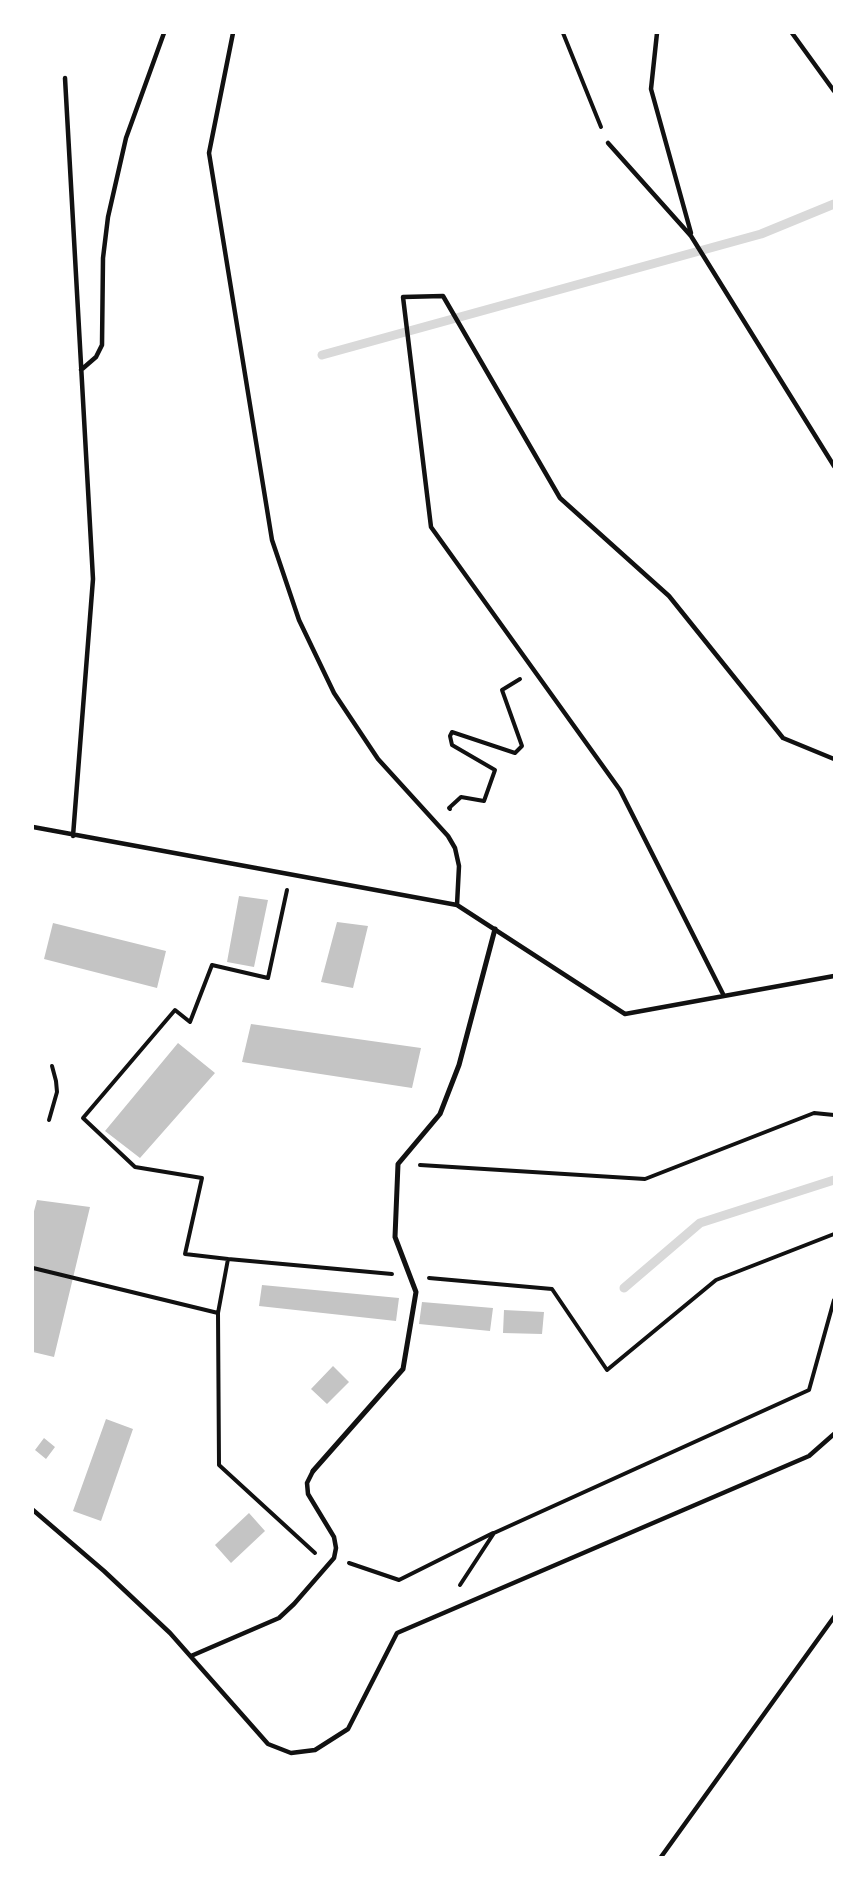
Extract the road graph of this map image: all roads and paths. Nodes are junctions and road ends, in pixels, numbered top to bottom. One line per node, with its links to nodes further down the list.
1 (164, 33): 10 (lane)
2 (233, 33): 16 (lane)
3 (563, 33): 8 (path)
4 (657, 33): 9 (lane)
5 (792, 33): 7 (lane)
6 (65, 78): 10 (lane)
7 (834, 91)
8 (608, 143): 9 (lane)
9 (691, 236): 11 (lane)
10 (81, 370): 15 (lane)
11 (834, 466)
12 (534, 670): 13 (lane); 16 (path); 21 (lane)
13 (834, 759)
14 (33, 827): 15 (lane)
15 (73, 836): 17 (lane)
16 (448, 836): 18 (lane)
17 (290, 875): 18 (lane); 27 (path)
18 (457, 905): 19 (lane)
19 (495, 929): 21 (lane); 25 (street)
20 (834, 976): 21 (lane)
21 (724, 996)
22 (52, 1066): 24 (path)
23 (834, 1115): 25 (path)
24 (49, 1120)
25 (398, 1164): 29 (street)
26 (834, 1234): 29 (path)
27 (228, 1259): 29 (path); 31 (path)
28 (33, 1268): 31 (path)
29 (410, 1276): 33 (street)
30 (834, 1300): 35 (path)
31 (218, 1313): 37 (path)
32 (834, 1434): 38 (lane)
33 (313, 1471): 36 (lane)
34 (33, 1510): 40 (lane)
35 (494, 1533): 36 (path); 38 (path)
36 (334, 1558): 37 (lane)
37 (328, 1566): 40 (lane)
38 (442, 1613): 40 (lane)
39 (834, 1617): 41 (lane)
40 (191, 1656)
41 (660, 1857)

